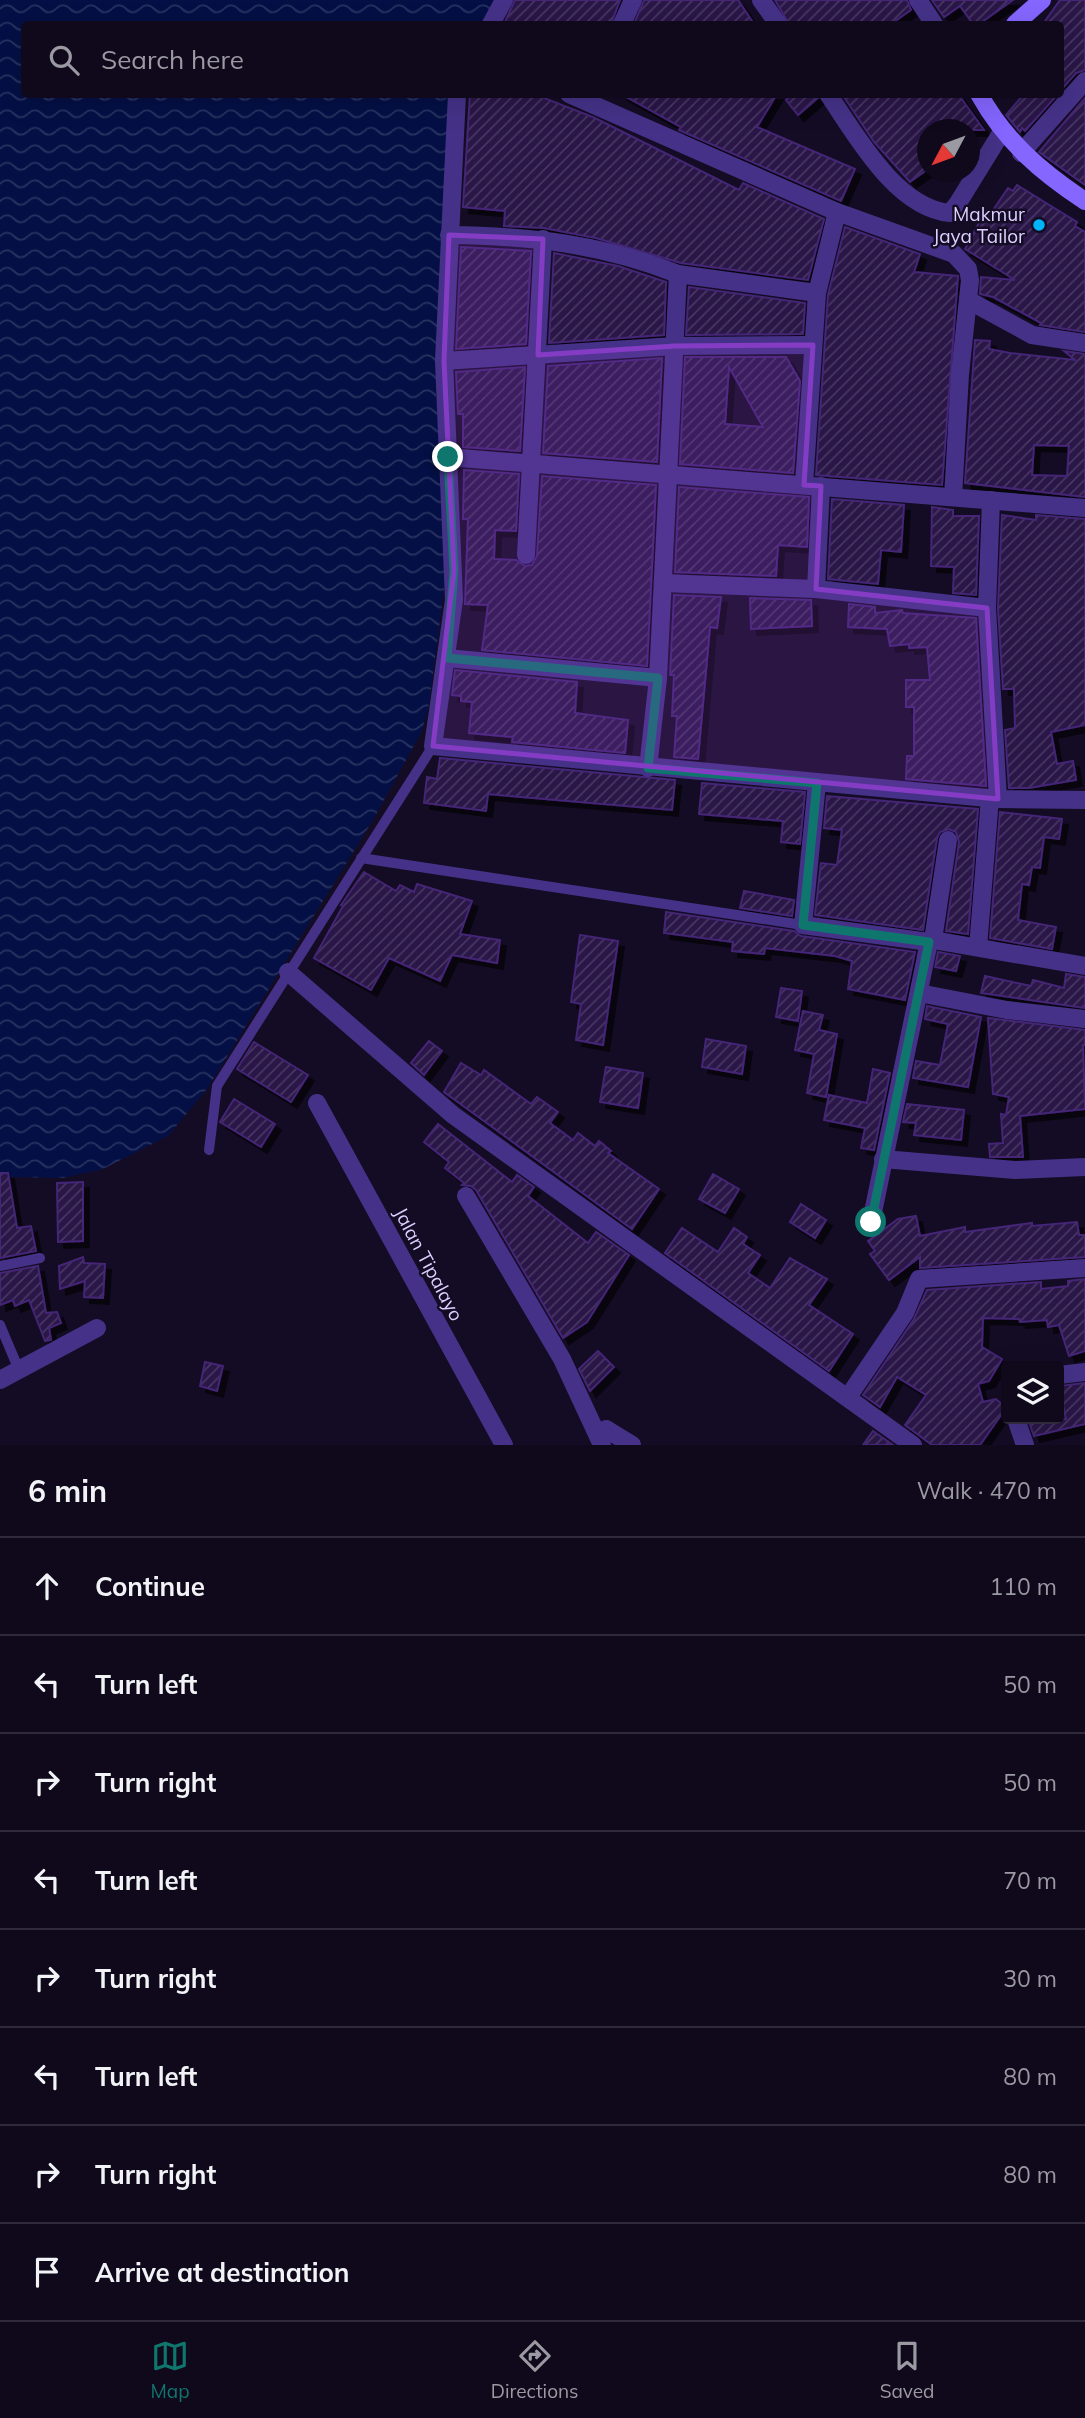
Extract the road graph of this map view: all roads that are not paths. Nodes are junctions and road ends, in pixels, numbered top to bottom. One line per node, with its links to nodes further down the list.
1 (504, 0): 6 (street)
2 (633, 0): 7 (street)
3 (761, 0): 8 (street)
4 (918, 0): 9 (street)
5 (1042, 0): 10 (street)
6 (493, 21)
7 (623, 21)
8 (776, 21)
9 (932, 21)
10 (1018, 21)
11 (1085, 82): 17 (street)
12 (457, 98): 20 (street)
13 (584, 98): 19 (street)
14 (831, 98): 16 (street)
15 (982, 98): 16 (street)
16 (1003, 130): 17 (street)
17 (1021, 153): 18 (street)
18 (1085, 201)
19 (837, 212): 23 (street); 24 (street)
20 (449, 235): 21 (street); 29 (street)
21 (544, 239): 22 (street); 28 (street)
22 (678, 274): 23 (street); 27 (street)
23 (817, 293): 26 (street)
24 (968, 300): 25 (street); 34 (street)
25 (1085, 343)
26 (813, 345): 27 (street); 33 (street)
27 (675, 346): 28 (street); 32 (street)
28 (538, 355): 29 (street); 31 (street)
29 (444, 361): 30 (street)
30 (448, 457): 31 (street); 41 (street)
31 (532, 464): 32 (street); 37 (street)
32 (668, 473): 33 (street); 38 (street)
33 (813, 485): 34 (street); 39 (street)
34 (953, 497): 35 (street)
35 (991, 500): 36 (street); 40 (street)
36 (1085, 508)
37 (526, 555)
38 (663, 583): 39 (street); 42 (street)
39 (816, 589): 40 (street)
40 (987, 608): 46 (street)
41 (447, 658): 42 (street); 43 (street)
42 (658, 678): 44 (street)
43 (433, 746): 44 (street); 49 (lane)
44 (648, 768): 45 (street)
45 (817, 783): 46 (street); 50 (street)
46 (994, 799): 47 (street); 52 (street)
47 (1085, 800)
48 (948, 840): 51 (street)
49 (360, 858): 50 (lane); 54 (lane)
50 (803, 925): 51 (street)
51 (931, 941): 52 (street); 55 (street)
52 (978, 947): 53 (street)
53 (1085, 966)
54 (288, 972): 58 (lane); 72 (street)
55 (919, 993): 56 (street); 59 (street)
56 (1085, 1019)
57 (317, 1103): 75 (street, Jalan Tipalayo)
58 (208, 1150)
59 (883, 1159): 60 (street); 62 (street)
60 (1085, 1167)
61 (466, 1196): 74 (street)
62 (871, 1222)
63 (40, 1258): 64 (lane)
64 (0, 1266)
65 (1085, 1268): 72 (street)
66 (0, 1325): 68 (lane)
67 (97, 1328): 68 (street)
68 (19, 1370): 71 (street)
69 (1085, 1371): 70 (street)
70 (1064, 1374)
71 (0, 1380)
72 (848, 1396): 77 (street)
73 (1018, 1424): 78 (street)
74 (604, 1437): 76 (street)
75 (505, 1445)
76 (632, 1445)
77 (913, 1445)
78 (1025, 1445)

